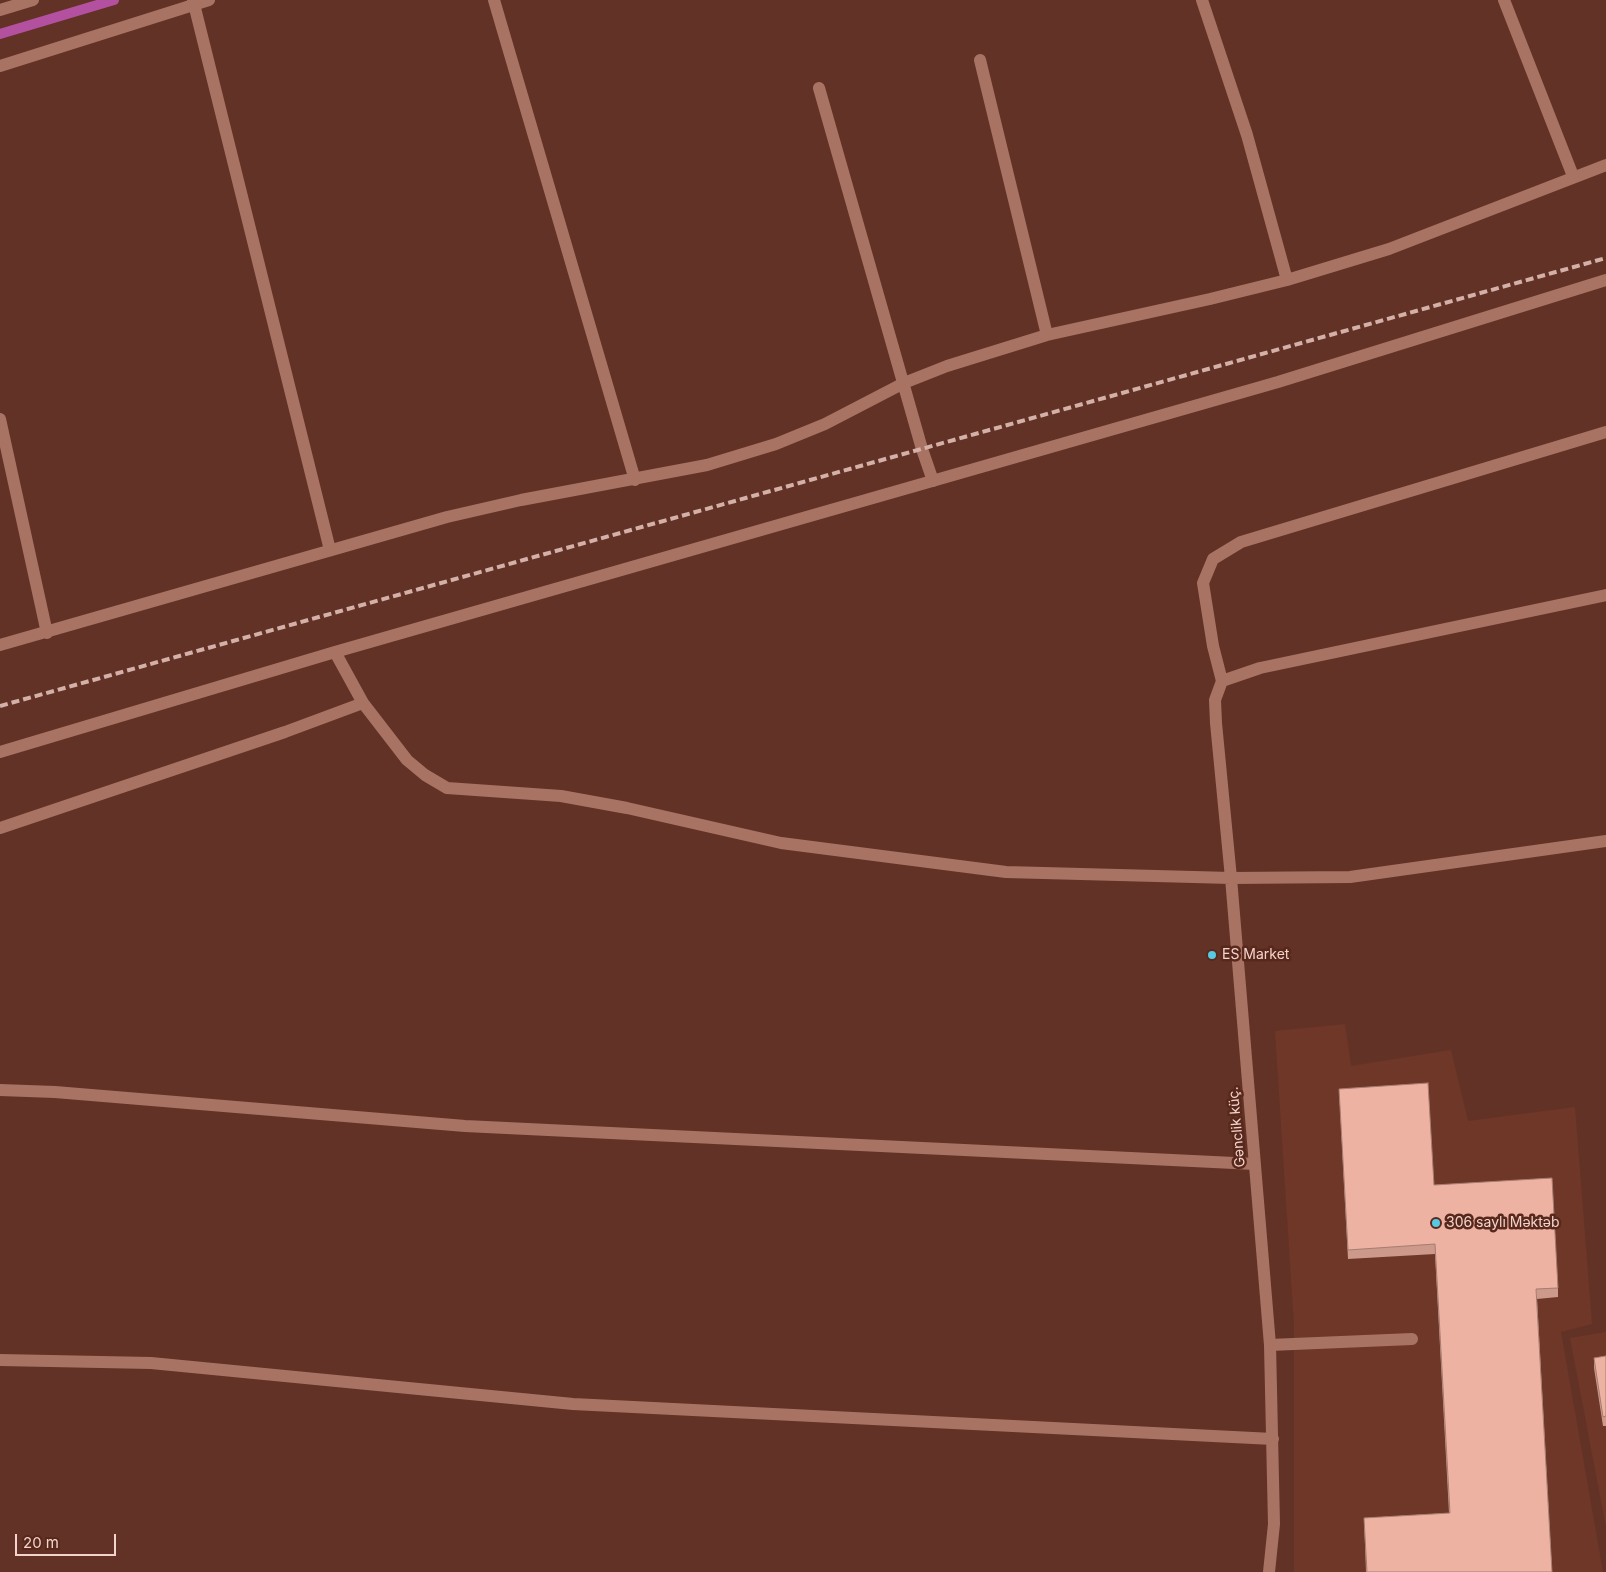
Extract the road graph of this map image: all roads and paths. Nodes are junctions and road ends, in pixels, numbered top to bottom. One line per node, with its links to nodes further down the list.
1 (33, 0): 7 (street)
2 (209, 0): 6 (street)
3 (494, 0): 19 (street)
4 (1202, 0): 13 (street)
5 (1504, 0): 12 (street)
6 (193, 2): 9 (street); 21 (street)
7 (0, 10)
8 (980, 60): 15 (street)
9 (0, 66)
10 (819, 88): 16 (street)
11 (1606, 165): 12 (street)
12 (1573, 176): 13 (street)
13 (1287, 280): 15 (street)
14 (1606, 280): 20 (street)
15 (1047, 335): 16 (street)
16 (904, 383): 19 (street); 20 (street)
17 (0, 418): 23 (street)
18 (1606, 432): 26 (street)
19 (635, 480): 21 (street)
20 (933, 481): 25 (street)
21 (330, 550): 23 (street)
22 (1606, 595): 26 (street)
23 (47, 633): 24 (street)
24 (0, 645)
25 (335, 652): 27 (street); 28 (street)
26 (1222, 681): 31 (street, Gənclik küç.)
27 (363, 703): 29 (street); 31 (street)
28 (0, 752)
29 (0, 828)
30 (1606, 841): 31 (street)
31 (1231, 878): 33 (street, Gənclik küç.)
32 (0, 1090): 33 (street)
33 (1255, 1164): 35 (street, Gənclik küç.)
34 (1412, 1339): 35 (street)
35 (1270, 1345): 37 (street, Gənclik küç.)
36 (0, 1360): 37 (street)
37 (1273, 1439): 38 (street, Gənclik küç.)
38 (1269, 1572)

